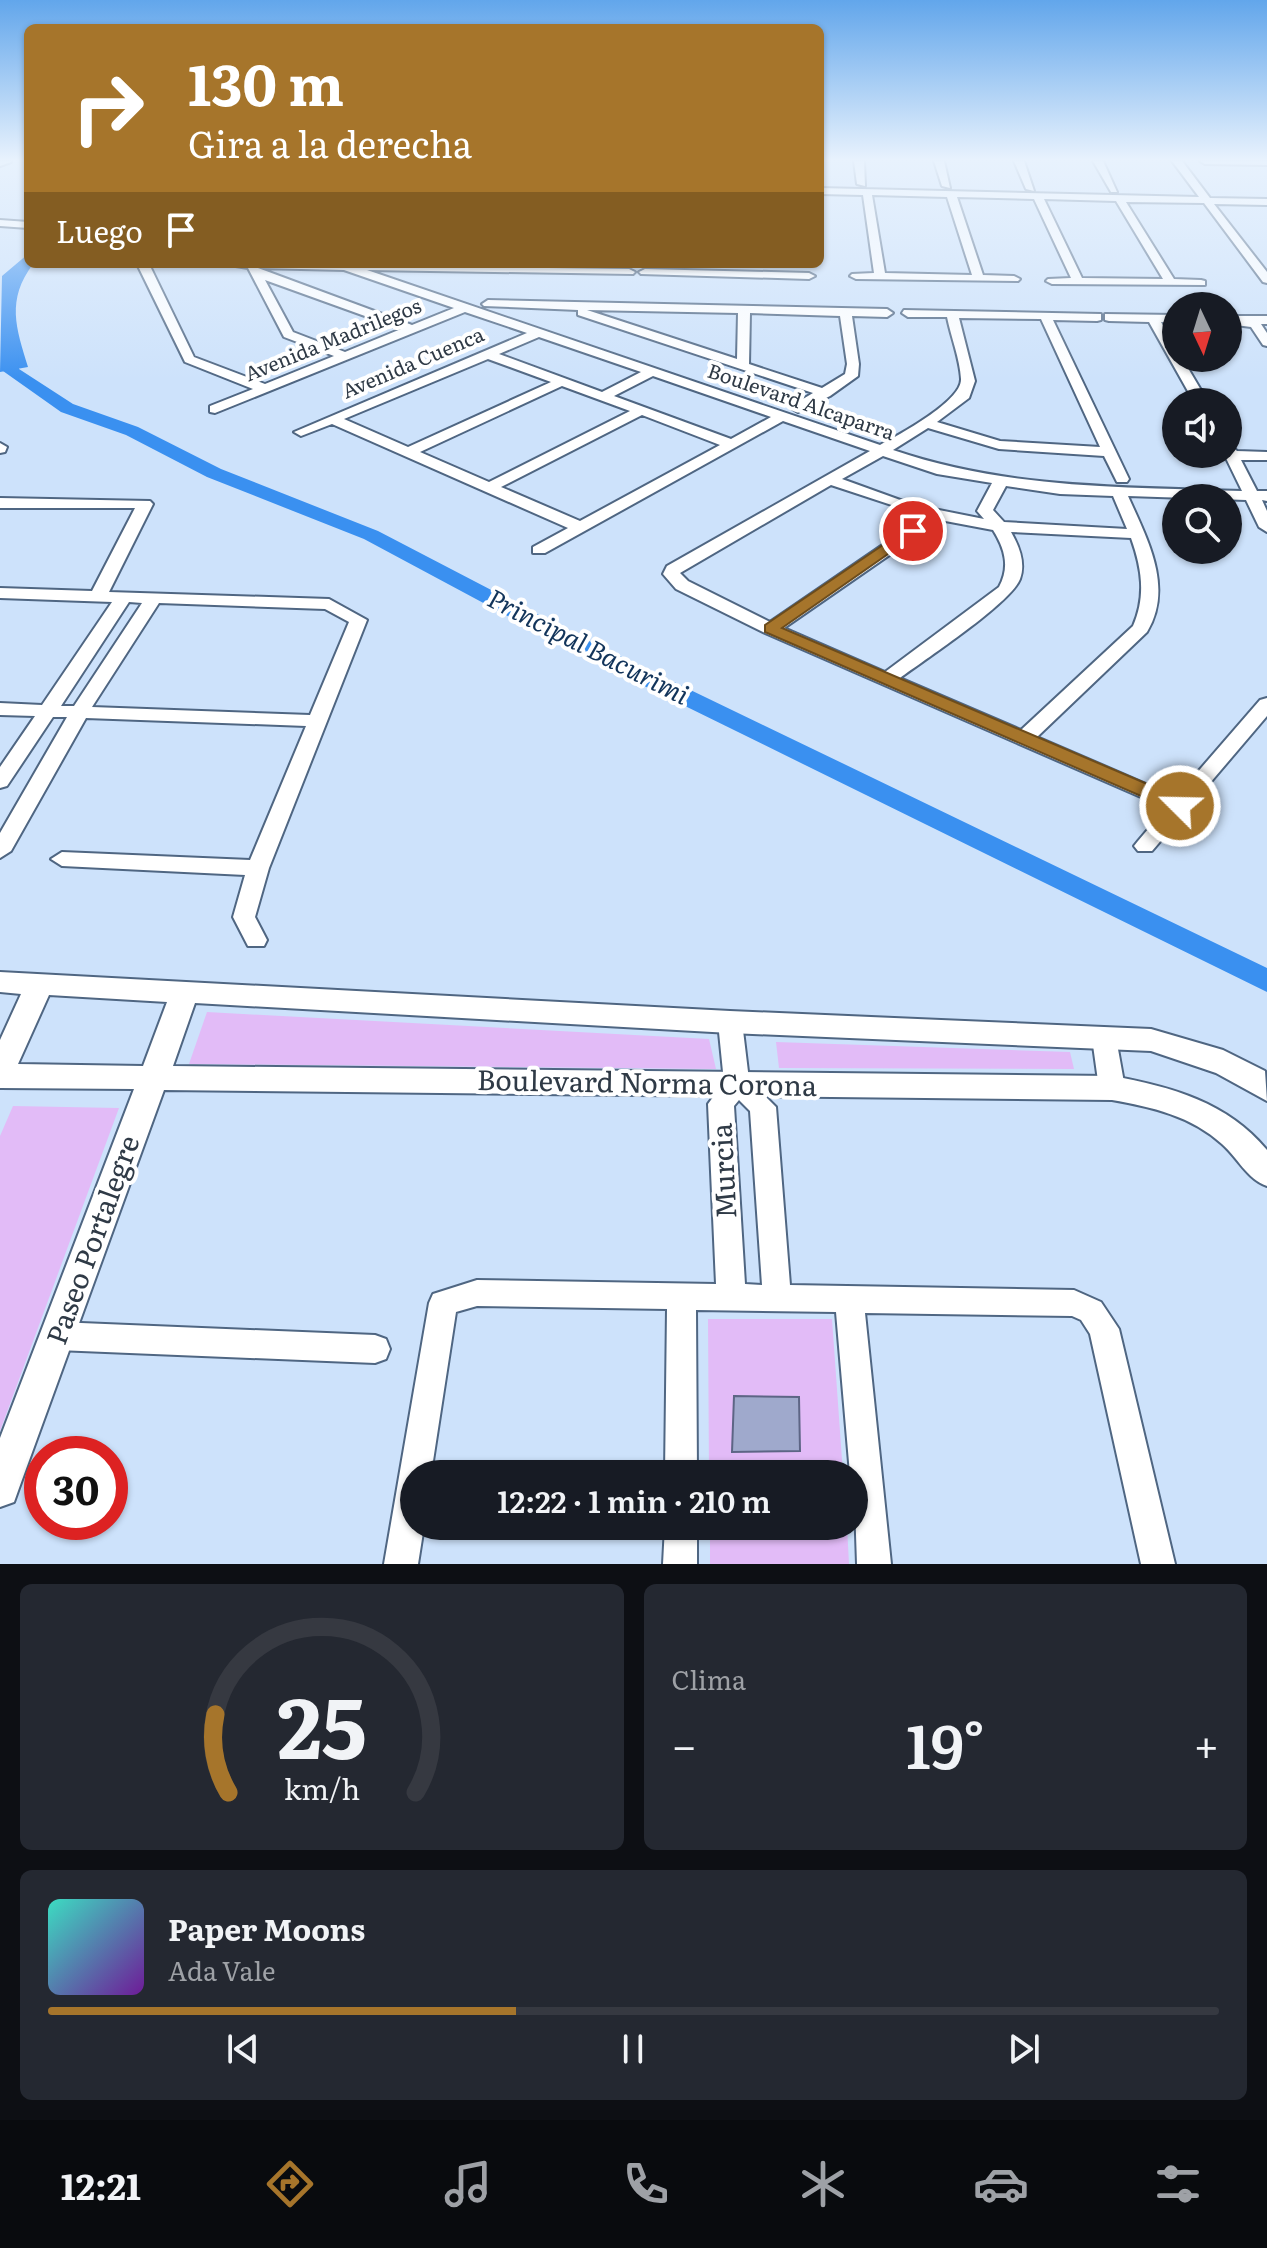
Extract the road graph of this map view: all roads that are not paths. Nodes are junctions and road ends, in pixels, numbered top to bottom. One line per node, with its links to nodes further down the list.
1 (872, 234): 17 (street)
2 (964, 234): 18 (street)
3 (1055, 234): 22 (street)
4 (1141, 234): 23 (street)
5 (1232, 234): 20 (street)
6 (145, 268): 49 (street)
7 (274, 268): 11 (street)
8 (349, 268): 27 (street, Boulevard Alcaparra)
9 (599, 268): 13 (street)
10 (689, 268): 12 (street); 14 (street)
11 (252, 269): 39 (street); 44 (street)
12 (786, 270): 15 (street)
13 (629, 272)
14 (645, 272)
15 (809, 276)
16 (856, 276): 17 (street)
17 (880, 277): 18 (street)
18 (979, 279): 19 (street)
19 (1014, 279)
20 (1267, 280)
21 (1052, 281): 22 (street)
22 (1078, 281): 23 (street)
23 (1171, 283): 24 (street)
24 (1201, 283)
25 (488, 304): 26 (street)
26 (562, 305): 28 (street); 42 (street)
27 (466, 307): 39 (street, Avenida Madrilegos); 40 (street, Boulevard Alcaparra)
28 (744, 309): 29 (street); 45 (street)
29 (846, 312): 30 (street); 50 (street)
30 (887, 313)
31 (908, 313): 32 (street)
32 (952, 315): 33 (street); 57 (street)
33 (1046, 317): 34 (street); 62 (street)
34 (1156, 319): 35 (street); 48 (street)
35 (1162, 319)
36 (1267, 320): 38 (street)
37 (1242, 321): 38 (street)
38 (1247, 321): 41 (street)
39 (413, 329): 44 (street, Avenida Madrilegos)
40 (540, 332): 43 (street, Avenida Cuenca); 46 (street, Boulevard Alcaparra)
41 (1267, 342)
42 (698, 350): 45 (street); 46 (street)
43 (487, 354): 47 (street); 56 (street, Avenida Cuenca)
44 (345, 356): 49 (street, Avenida Madrilegos)
45 (743, 366): 50 (street)
46 (652, 372): 51 (street); 55 (street, Boulevard Alcaparra)
47 (563, 381): 51 (street); 61 (street)
48 (1193, 388)
49 (266, 389): 53 (street, Avenida Madrilegos)
50 (825, 393): 52 (street)
51 (603, 396): 54 (street)
52 (798, 408)
53 (215, 409)
54 (642, 410): 59 (street); 69 (street)
55 (781, 417): 59 (street); 60 (street, Boulevard Alcaparra)
56 (332, 419): 58 (street, Avenida Cuenca); 61 (street)
57 (926, 423): 60 (street); 62 (street)
58 (301, 432)
59 (732, 444): 74 (street)
60 (878, 450): 66 (street); 67 (street, Boulevard Alcaparra)
61 (408, 452): 69 (street)
62 (1110, 452): 68 (street)
63 (1242, 453): 64 (street)
64 (1267, 456)
65 (1241, 468): 70 (street)
66 (827, 479): 73 (street); 83 (street)
67 (1000, 482): 68 (street, Boulevard Alcaparra); 72 (street)
68 (1121, 486): 70 (street, Boulevard Alcaparra); 77 (street)
69 (490, 487): 74 (street)
70 (1259, 496): 76 (street)
71 (0, 503): 80 (street)
72 (985, 511): 73 (street); 75 (street)
73 (937, 515): 75 (street); 83 (street)
74 (580, 527): 78 (street)
75 (1002, 527): 77 (street); 84 (street)
76 (1267, 527)
77 (1135, 534): 90 (street)
78 (539, 550)
79 (0, 593): 80 (street)
80 (98, 596): 81 (street)
81 (124, 597): 82 (street); 87 (street)
82 (154, 598): 88 (street); 89 (street)
83 (771, 629): 84 (street)
84 (887, 679): 90 (street)
85 (1267, 704): 92 (street)
86 (0, 709): 87 (street)
87 (50, 710): 88 (street); 91 (street)
88 (80, 711): 89 (street); 94 (street)
89 (316, 721): 96 (street)
90 (1024, 738): 92 (street)
91 (0, 782)
92 (1180, 806): 93 (street)
93 (1145, 846)
94 (0, 851)
95 (62, 859): 96 (street)
96 (258, 868): 97 (street)
97 (256, 940)
98 (0, 982): 99 (street)
99 (40, 984): 100 (street); 103 (street)
100 (185, 993): 101 (street); 104 (street, Paseo Portalegre)
101 (730, 1022): 102 (street); 105 (street)
102 (1104, 1038): 106 (street); 107 (street)
103 (0, 1074): 104 (street, Boulevard Norma Corona)
104 (153, 1078): 105 (street, Boulevard Norma Corona); 113 (street, Paseo Portalegre)
105 (737, 1084): 106 (street, Boulevard Norma Corona); 110 (street, Murcia); 111 (street, Murcia)
106 (1112, 1088): 108 (street, Boulevard Norma Corona)
107 (1267, 1089)
108 (1267, 1173)
109 (682, 1297): 110 (street); 115 (street); 116 (street)
110 (731, 1297): 111 (street)
111 (777, 1297): 112 (street)
112 (849, 1300): 122 (street); 123 (street)
113 (57, 1336): 114 (street); 117 (street, Paseo Portalegre)
114 (375, 1349)
115 (417, 1460)
116 (681, 1460)
117 (0, 1488)
118 (405, 1540): 120 (street)
119 (681, 1540): 121 (street)
120 (401, 1564)
121 (680, 1564)
122 (874, 1564)
123 (1158, 1564)

